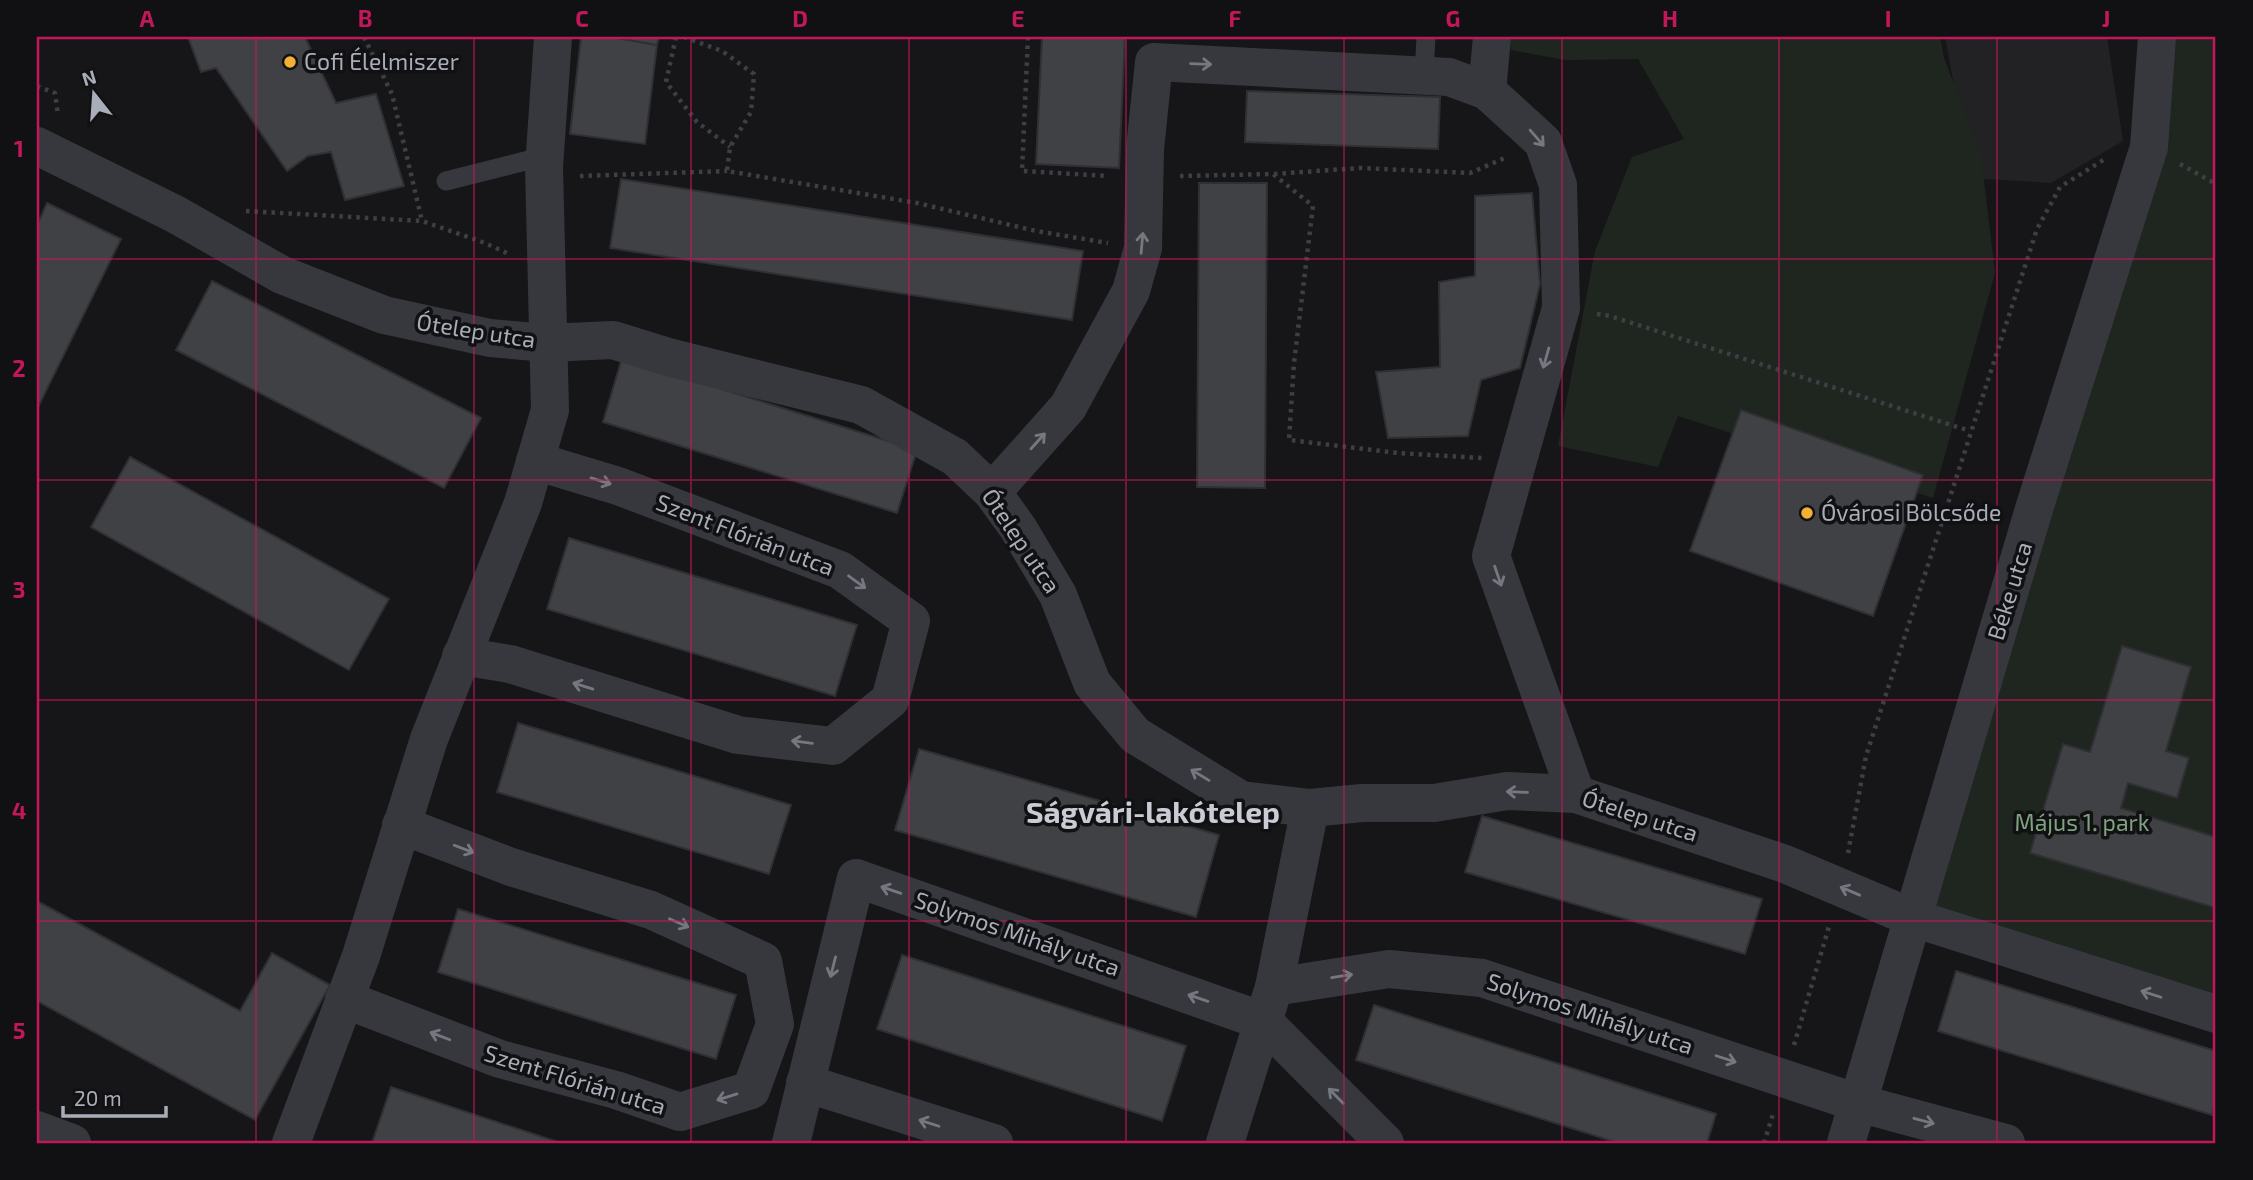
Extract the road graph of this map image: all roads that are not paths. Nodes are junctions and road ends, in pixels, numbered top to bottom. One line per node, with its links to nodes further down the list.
1 (553, 37): 8 (street)
2 (1426, 37): 5 (lane)
3 (1492, 37): 6 (street)
4 (2157, 37): 17 (street, Béke utca)
5 (1424, 75): 6 (street); 12 (street, one-way to 5)
6 (1487, 91): 14 (street, one-way to 14)
7 (48, 132): 10 (street, Ótelep utca)
8 (545, 167): 9 (lane); 10 (street)
9 (446, 181)
10 (547, 343): 11 (street); 12 (street, Ótelep utca)
11 (535, 461): 13 (street); 13 (street, Szent Flórián utca, one-way to 13)
12 (992, 492): 15 (street, Ótelep utca, one-way to 12)
13 (461, 656): 16 (street)
14 (1576, 794): 15 (street, Ótelep utca, one-way to 15); 17 (street, Ótelep utca, one-way to 14)
15 (1310, 808): 19 (street)
16 (401, 825): 18 (street); 18 (street, Szent Flórián utca, one-way to 18)
17 (1913, 918): 20 (street, Ótelep utca, one-way to 17); 22 (street, Béke utca)
18 (344, 999): 25 (street)
19 (1268, 1004): 21 (street, Solymos Mihály utca, one-way to 21); 22 (street, Solymos Mihály utca, one-way to 22); 28 (street); 29 (street, one-way to 19)
20 (2216, 1014)
21 (804, 1083): 26 (street); 27 (street, one-way to 21)
22 (1858, 1103): 30 (street, Béke utca); 31 (street, Solymos Mihály utca, one-way to 31)
23 (37, 1130): 24 (street)
24 (72, 1143)
25 (291, 1143)
26 (791, 1143)
27 (994, 1143)
28 (1225, 1143)
29 (1385, 1143)
30 (1846, 1143)
31 (2007, 1143)

